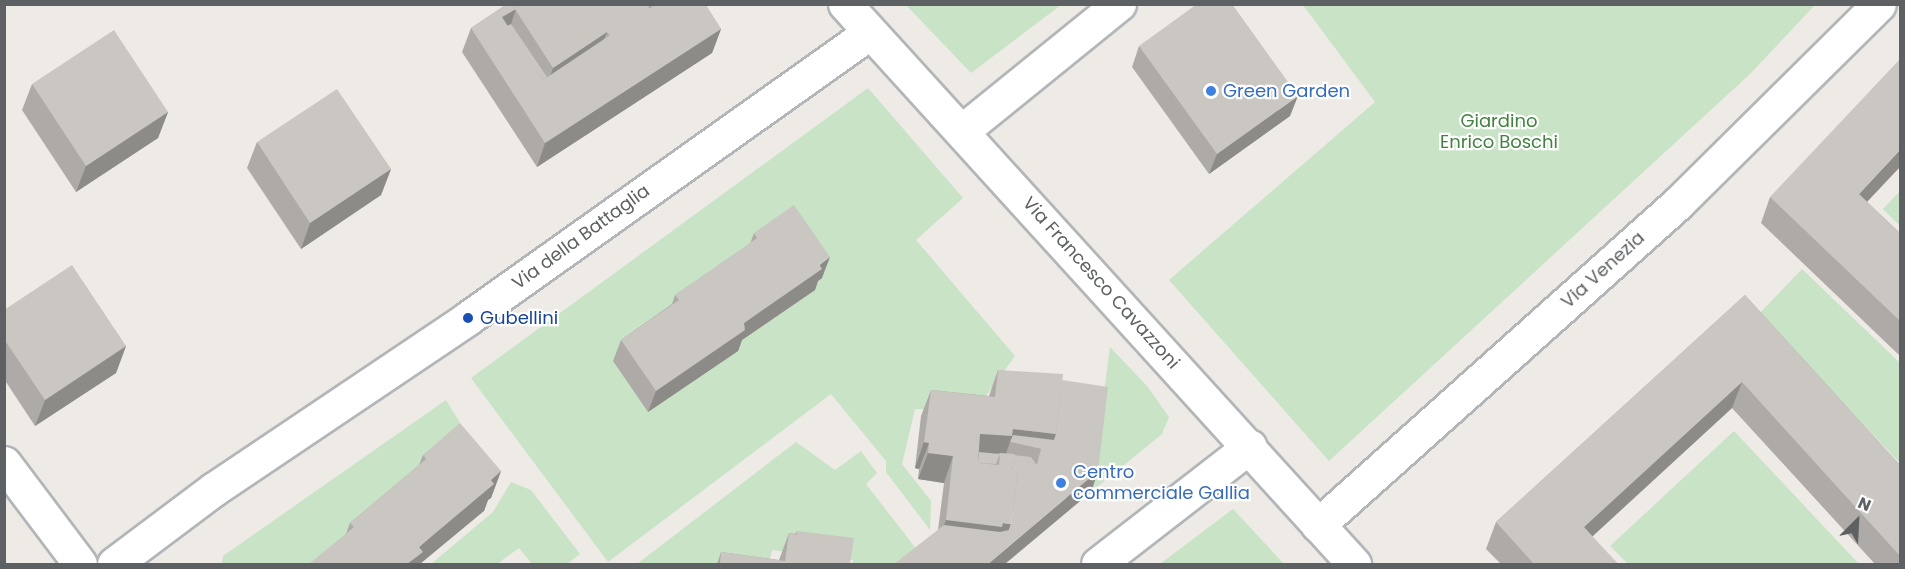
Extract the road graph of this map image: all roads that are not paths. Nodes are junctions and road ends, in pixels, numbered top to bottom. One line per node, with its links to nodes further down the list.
1 (845, 4): 4 (street, Via Francesco Cavazzoni)
2 (1119, 4): 5 (street)
3 (1879, 4): 8 (street, Via Venezia)
4 (870, 32): 5 (street, Via Francesco Cavazzoni); 10 (street, Via della Battaglia)
5 (962, 130): 6 (street, Via Francesco Cavazzoni)
6 (1250, 446): 8 (street, Via Francesco Cavazzoni); 11 (street)
7 (4, 463): 9 (street)
8 (1318, 525): 12 (street, Via Francesco Cavazzoni)
9 (80, 564)
10 (114, 564)
11 (1098, 564)
12 (1354, 564)

